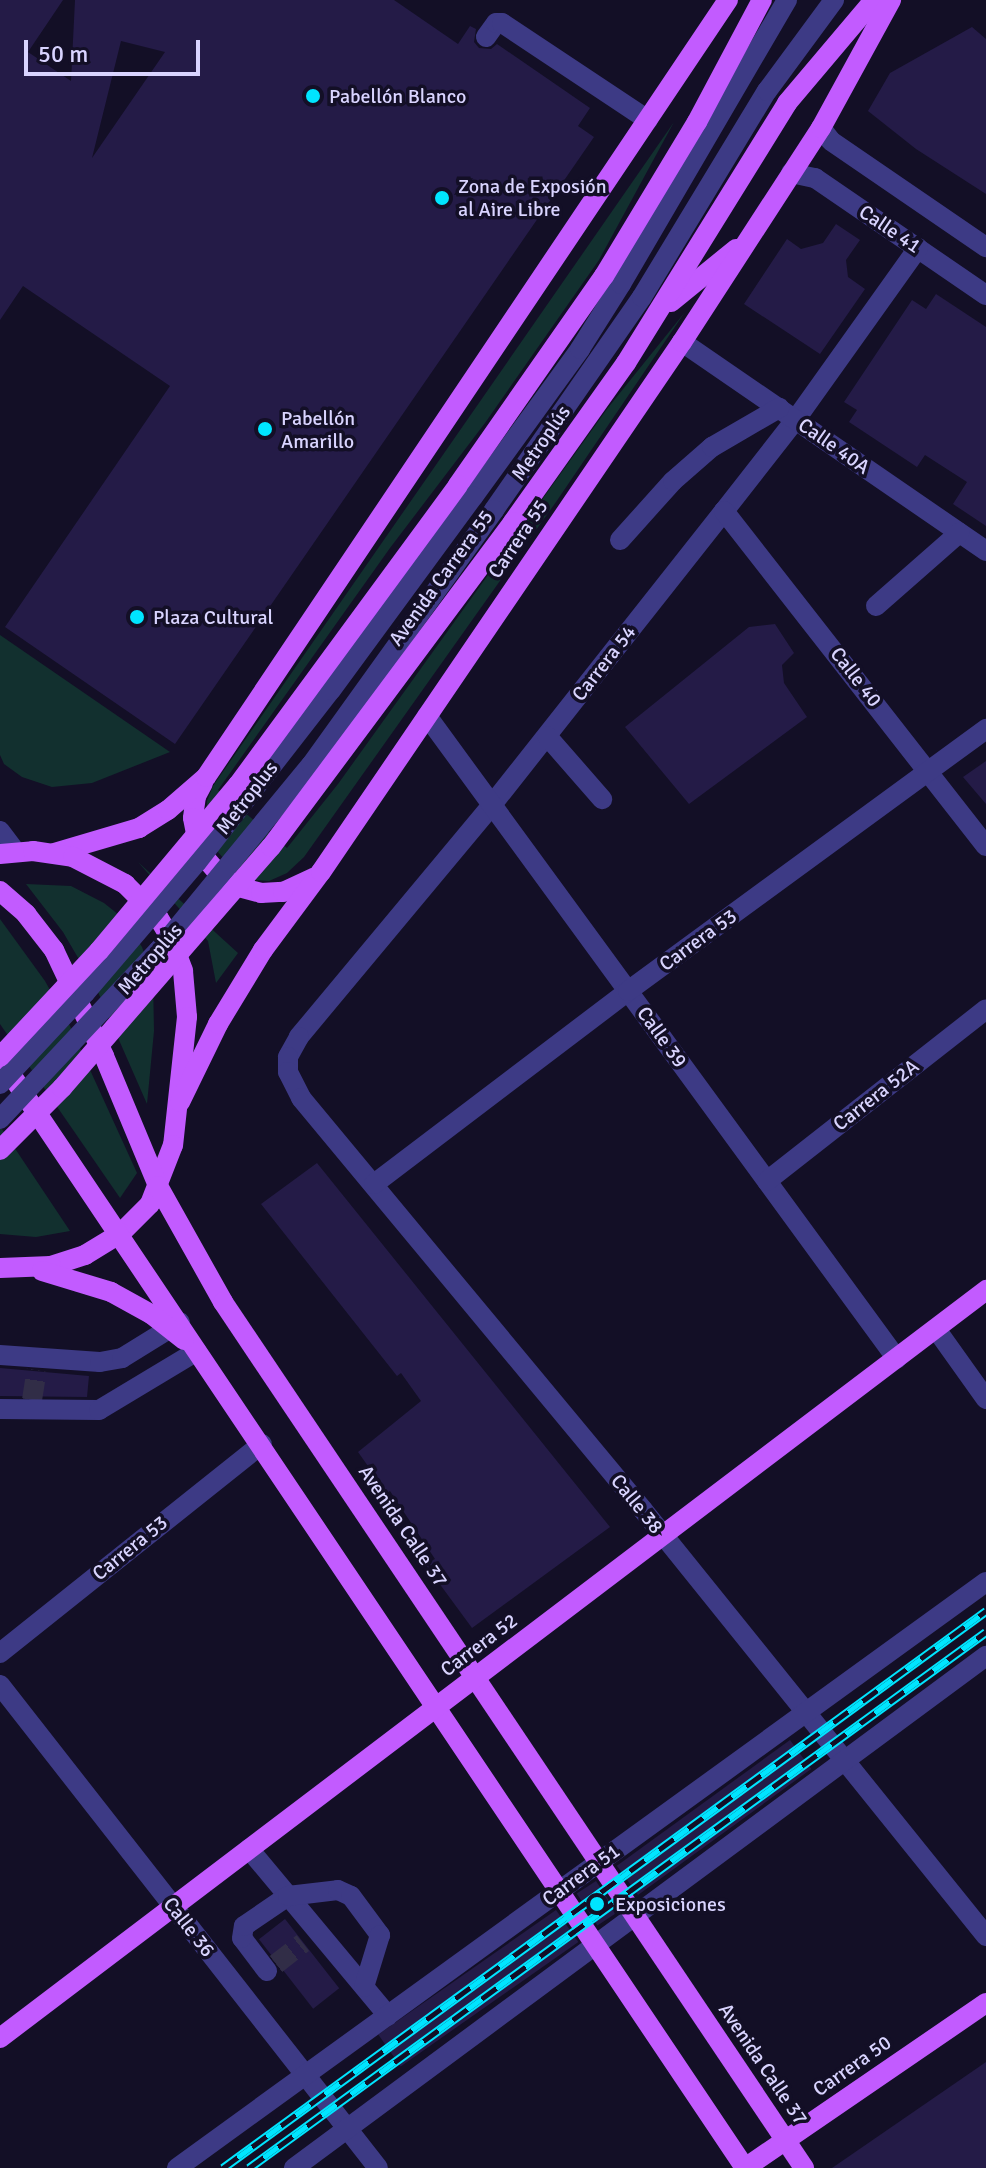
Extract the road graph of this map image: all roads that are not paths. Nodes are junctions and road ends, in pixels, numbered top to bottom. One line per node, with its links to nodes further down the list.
1 (762, 0): 18 (main road, Avenida Carrera 55)
2 (787, 0): 18 (street, Metroplús)
3 (834, 0): 43 (street, Metroplús, bridge)
4 (874, 0): 15 (main road, Avenida Carrera 55)
5 (891, 0): 9 (main road, Carrera 55)
6 (726, 1): 8 (main road)
7 (493, 29): 8 (street)
8 (648, 120): 28 (main road)
9 (821, 128): 10 (main road, Carrera 55); 12 (street, Calle 41)
10 (791, 173): 11 (main road, Carrera 55); 13 (street, Calle 41)
11 (750, 237): 15 (main road); 16 (main road, Carrera 55)
12 (986, 247)
13 (918, 248): 14 (street, Calle 41); 17 (street, Carrera 54)
14 (986, 295)
15 (658, 312): 44 (main road, Avenida Carrera 55, bridge)
16 (682, 342): 17 (street, Calle 40A); 24 (main road, Carrera 55)
17 (787, 413): 19 (street, Carrera 54); 20 (street, Calle 40A); 21 (street)
18 (465, 491): 39 (main road, Avenida Carrera 55, bridge); 41 (street, Metroplus, bridge)
19 (724, 511): 26 (street, Carrera 54); 27 (street, Calle 40)
20 (959, 533): 22 (street, Calle 40A); 23 (street)
21 (620, 540)
22 (986, 551)
23 (876, 606)
24 (427, 716): 30 (street, Calle 39); 35 (main road, Carrera 55)
25 (986, 729): 27 (street, Carrera 53)
26 (547, 736): 29 (street); 30 (street, Carrera 54)
27 (931, 771): 32 (street, Calle 40); 37 (street, Carrera 53)
28 (206, 777): 34 (main road); 35 (main road)
29 (602, 799)
30 (492, 805): 37 (street, Calle 39); 40 (street, Carrera 54)
31 (0, 831): 33 (street)
32 (986, 846)
33 (8, 853): 34 (main road)
34 (54, 853): 42 (main road)
35 (321, 872): 42 (main road, Carrera 55)
36 (0, 891): 47 (main road, Avenida Calle 37)
37 (628, 991): 45 (street, Calle 39); 46 (street, Carrera 53)
38 (986, 1009): 45 (street, Carrera 52A)
39 (0, 1057): 48 (main road)
40 (288, 1072): 46 (street, Calle 38)
41 (0, 1084)
42 (180, 1102): 47 (main road)
43 (0, 1119)
44 (0, 1150)
45 (767, 1181): 56 (street, Calle 39)
46 (374, 1184): 60 (street, Calle 38)
47 (158, 1186): 48 (main road); 64 (main road, Avenida Calle 37)
48 (121, 1233): 50 (main road); 52 (main road)
49 (0, 1268): 50 (main road)
50 (30, 1268): 52 (main road)
51 (986, 1290): 53 (main road, Carrera 52)
52 (175, 1324): 54 (main road); 55 (street)
53 (936, 1329): 56 (main road, Carrera 52); 57 (street)
54 (197, 1351): 58 (street); 59 (main road)
55 (0, 1355)
56 (897, 1359): 60 (main road, Carrera 52)
57 (986, 1399)
58 (0, 1409)
59 (262, 1444): 62 (street, Carrera 53); 66 (main road)
60 (664, 1537): 64 (main road, Carrera 52); 67 (street, Calle 38)
61 (986, 1582): 67 (street, Carrera 51)
62 (0, 1653)
63 (986, 1656): 68 (street)
64 (476, 1678): 66 (main road, Carrera 52); 70 (main road, Avenida Calle 37)
65 (0, 1685): 73 (street, Calle 36)
66 (434, 1709): 69 (main road, Carrera 52); 71 (main road)
67 (803, 1713): 68 (street, Calle 38); 70 (street, Carrera 51)
68 (842, 1761): 74 (street); 75 (street, Calle 38)
69 (249, 1849): 72 (street); 73 (main road, Carrera 52)
70 (599, 1862): 71 (street, Carrera 51); 74 (main road, Avenida Calle 37)
71 (559, 1892): 76 (main road); 80 (street, Carrera 51)
72 (288, 1896): 77 (street); 77 (street); 78 (street)
73 (174, 1907): 78 (street, Calle 36); 81 (main road, Carrera 52)
74 (633, 1916): 76 (street); 84 (main road, Avenida Calle 37)
75 (986, 1936)
76 (594, 1946): 83 (street); 88 (main road)
77 (364, 1987): 80 (street)
78 (240, 1991): 82 (street, Calle 36)
79 (986, 2003): 84 (main road, Carrera 50)
80 (388, 2016): 82 (street, Carrera 51)
81 (0, 2038)
82 (307, 2075): 83 (street, Calle 36); 85 (street, Carrera 51)
83 (348, 2128): 86 (street); 87 (street, Calle 36)
84 (785, 2141): 88 (main road, Carrera 50); 89 (main road, Avenida Calle 37)
85 (177, 2168)
86 (294, 2168)
87 (378, 2168)
88 (745, 2168)
89 (804, 2168)

